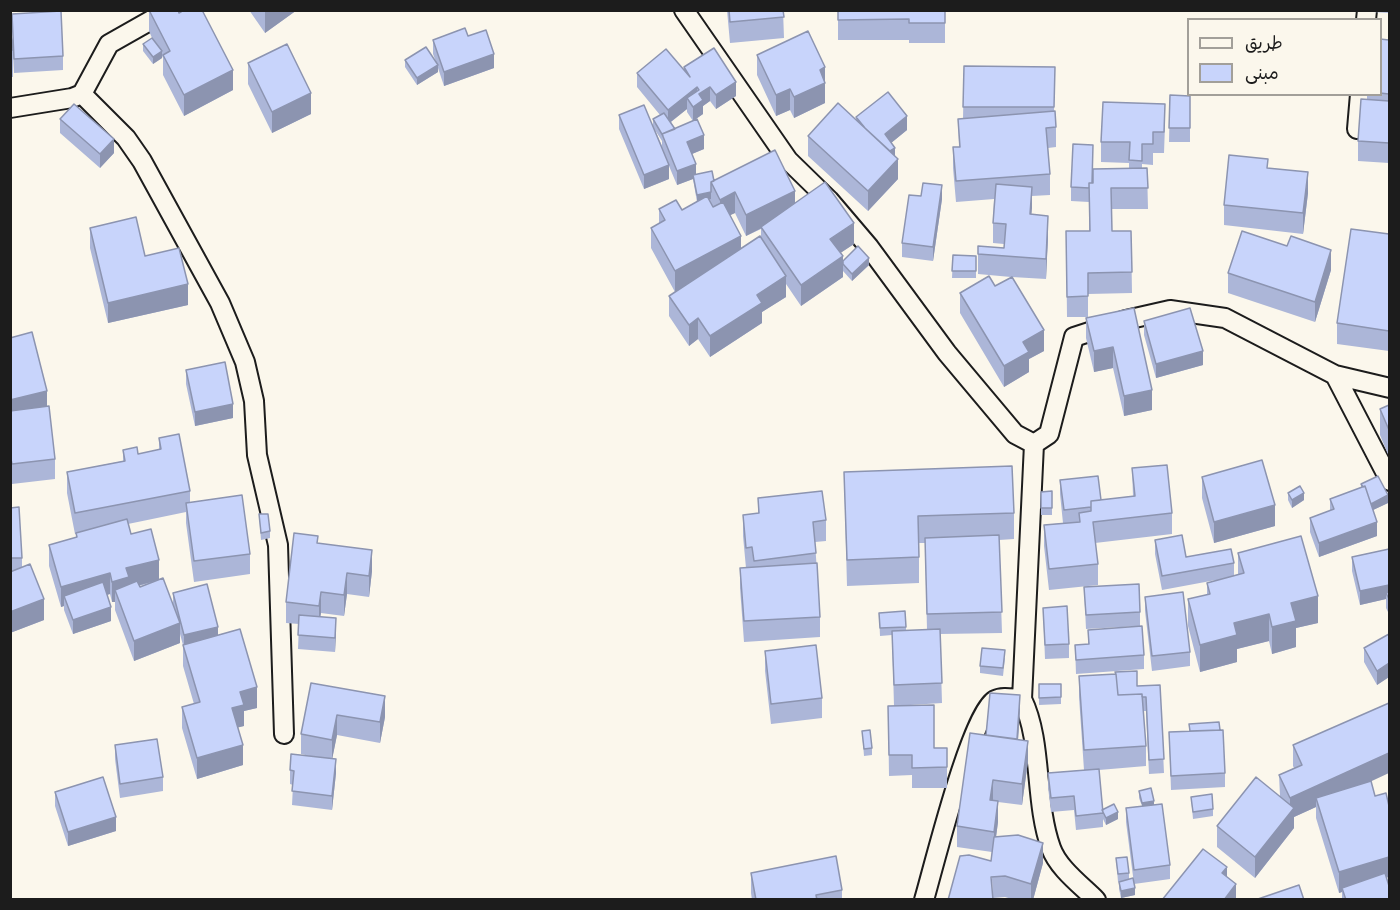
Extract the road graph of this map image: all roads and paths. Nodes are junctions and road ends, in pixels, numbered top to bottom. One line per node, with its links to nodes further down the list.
1 (170, 10): 3 (street)
2 (684, 10): 9 (street)
3 (82, 94): 5 (street); 12 (street)
4 (1360, 96): 6 (street)
5 (10, 108)
6 (1358, 129)
7 (1335, 375): 8 (street); 9 (street); 10 (street)
8 (1389, 388)
9 (1034, 444): 11 (street)
10 (1389, 481)
11 (1022, 699): 13 (street); 14 (street)
12 (284, 734)
13 (924, 900)
14 (1096, 900)

